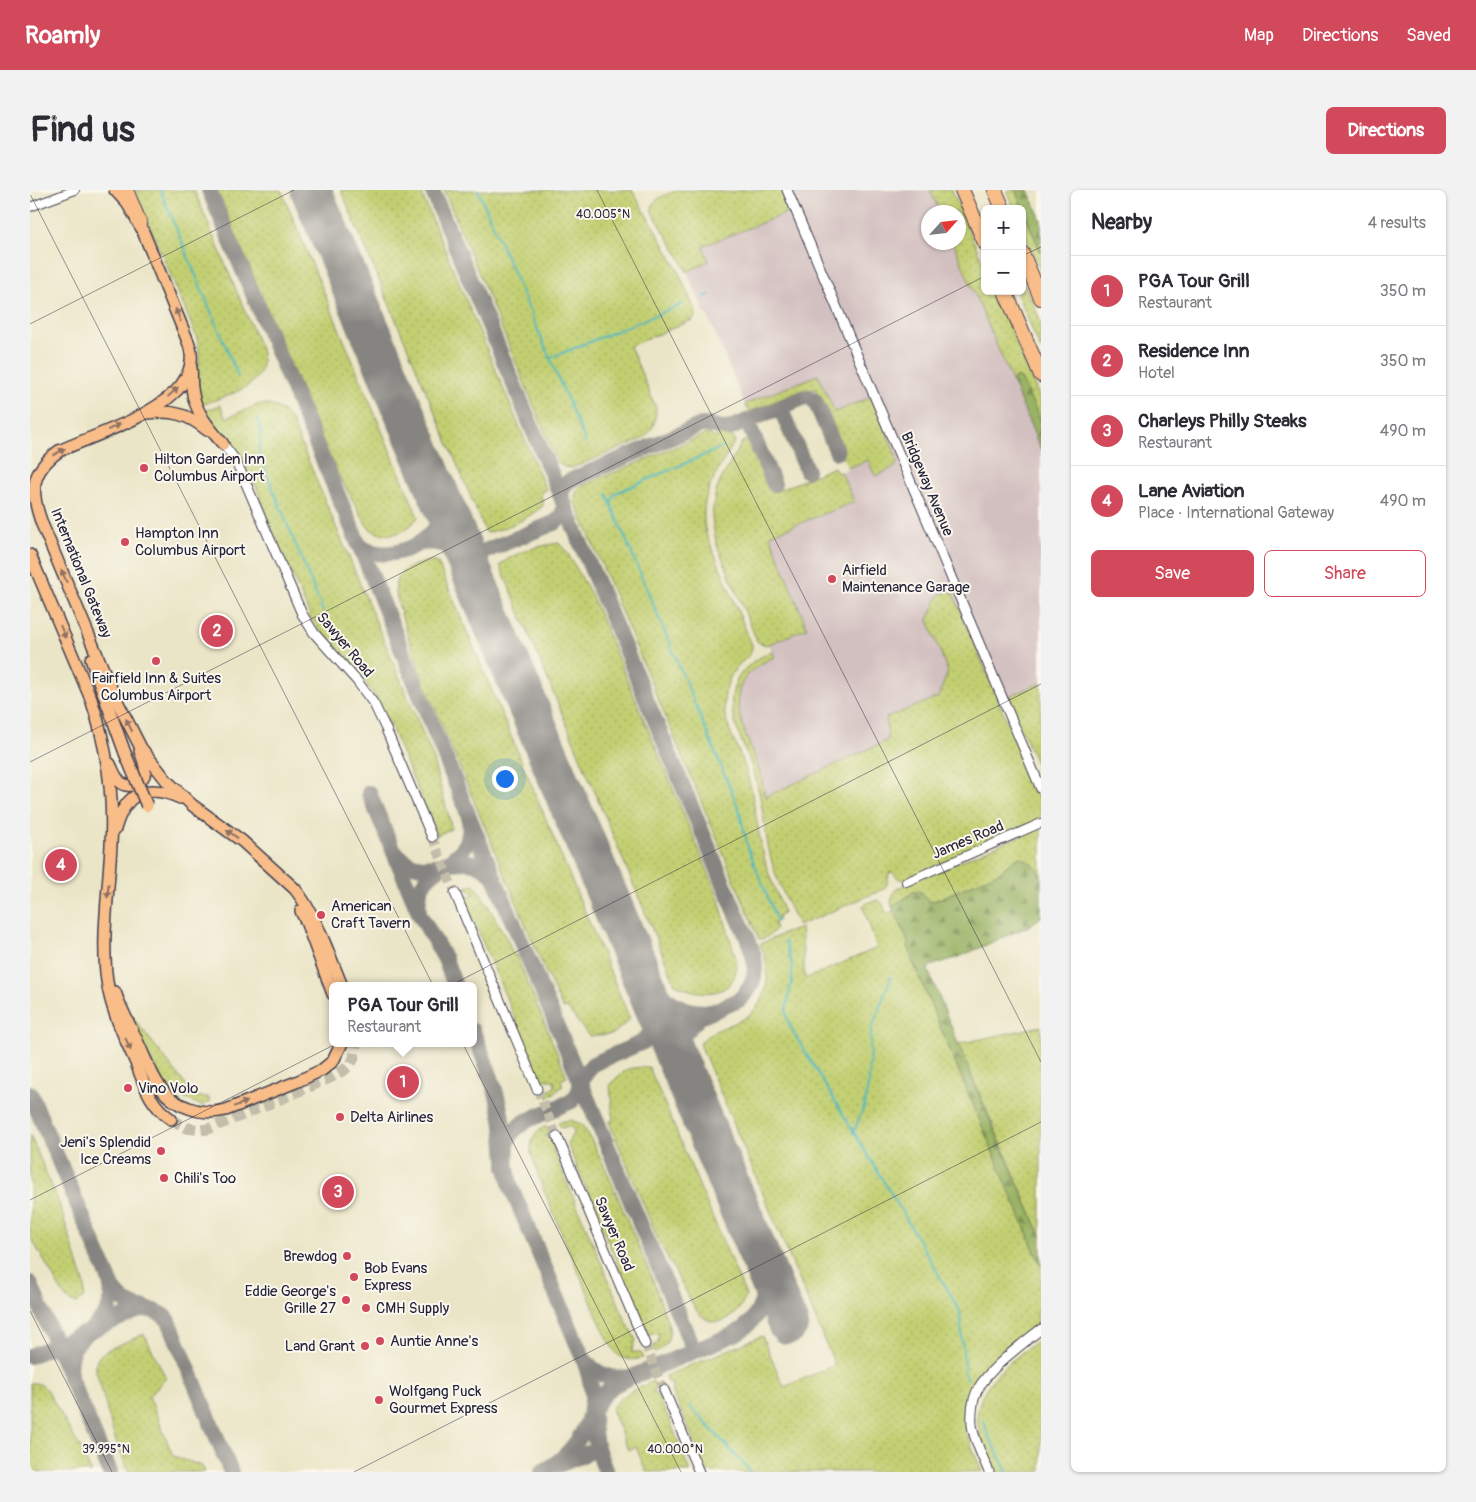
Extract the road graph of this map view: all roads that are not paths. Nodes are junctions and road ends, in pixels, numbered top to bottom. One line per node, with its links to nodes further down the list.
1 (75, 190): 8 (street)
2 (114, 190): 9 (main road)
3 (126, 190): 9 (highway)
4 (787, 190): 22 (street, Bridgeway Avenue)
5 (962, 190): 10 (highway)
6 (995, 190): 7 (highway)
7 (1001, 205)
8 (30, 207)
9 (140, 224): 14 (main road, one-way to 9)
10 (981, 235)
11 (1026, 262): 13 (highway)
12 (1007, 295): 15 (highway)
13 (1041, 298)
14 (191, 362): 16 (main road, International Gateway, one-way to 14); 17 (main road)
15 (1041, 375)
16 (144, 413): 17 (main road); 19 (main road, International Gateway, one-way to 16)
17 (223, 444): 26 (street, Sawyer Road)
18 (30, 555): 20 (main road, one-way to 20)
19 (72, 597): 21 (main road, International Gateway, one-way to 19); 24 (main road, bridge)
20 (99, 724): 21 (main road); 27 (main road)
21 (137, 741): 23 (main road, International Gateway)
22 (1041, 789)
23 (192, 805): 27 (main road); 28 (main road, International Gateway, one-way to 23)
24 (147, 806)
25 (1041, 823): 29 (street, James Road)
26 (432, 836)
27 (111, 842): 31 (main road, one-way to 31)
28 (258, 854): 32 (main road); 33 (main road)
29 (906, 882)
30 (455, 893): 35 (street)
31 (105, 947): 34 (main road, one-way to 34); 36 (main road, one-way to 36)
32 (340, 982)
33 (329, 983)
34 (340, 1047)
35 (537, 1089)
36 (171, 1120)
37 (557, 1136): 39 (street, Sawyer Road)
38 (1041, 1329): 42 (street)
39 (645, 1344)
40 (664, 1390): 41 (street)
41 (698, 1472)
42 (989, 1472)

